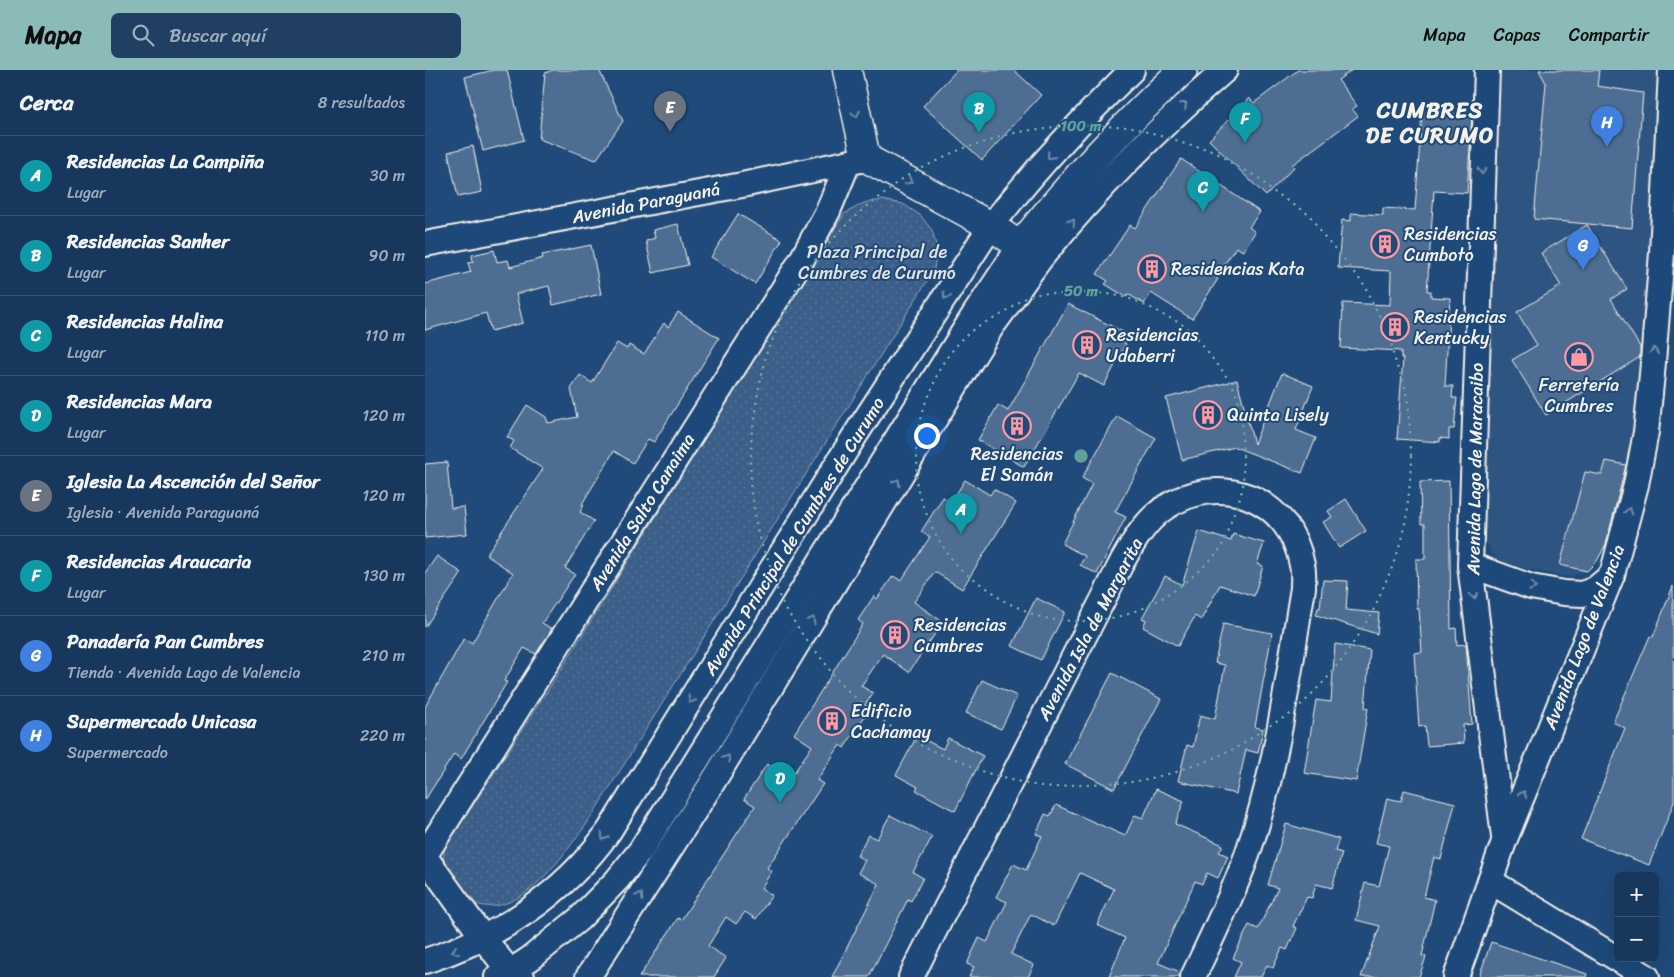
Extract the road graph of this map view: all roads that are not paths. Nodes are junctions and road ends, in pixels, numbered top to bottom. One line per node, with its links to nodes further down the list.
1 (847, 70): 7 (main road, one-way to 7)
2 (1132, 70): 8 (street, Avenida Principal de Cumbres de Curumo, one-way to 8)
3 (1183, 70): 10 (main road, Avenida Principal de Cumbres de Curumo)
4 (1225, 70): 10 (street, Avenida Principal de Cumbres de Curumo, one-way to 4)
5 (1487, 70): 11 (street, Avenida Lago de Maracaibo, one-way to 11)
6 (1671, 70): 12 (street, Avenida Lago de Valencia, one-way to 6)
7 (857, 160): 8 (main road, one-way to 8); 9 (street, Avenida Paraguaná); 14 (street, Avenida Salto Canaima)
8 (991, 226): 10 (main road); 17 (street, Avenida Principal de Cumbres de Curumo, one-way to 17)
9 (425, 244)
10 (1030, 252): 16 (street, Avenida Principal de Cumbres de Curumo, one-way to 10); 19 (street, Avenida Principal de Cumbres de Curumo)
11 (1470, 565): 12 (street, one-way to 12); 13 (street, Avenida Lago de Maracaibo, one-way to 13)
12 (1611, 575): 13 (street, Avenida Lago de Valencia, one-way to 12)
13 (1505, 839): 15 (street, Avenida Lago de Maracaibo)
14 (425, 856): 17 (street, Avenida Salto Canaima)
15 (1490, 881): 24 (street, Avenida Lago de Maracaibo); 25 (street)
16 (614, 937): 20 (street, Avenida Principal de Cumbres de Curumo); 21 (street, Avenida Principal de Cumbres de Curumo)
17 (484, 939): 18 (street, Avenida Principal de Cumbres de Curumo, one-way to 18); 19 (street, Avenida Salto Canaima)
18 (425, 961)
19 (510, 975)
20 (571, 977)
21 (588, 977)
22 (911, 977): 23 (street, Avenida Isla de Margarita)
23 (1193, 977)
24 (1455, 977)
25 (1647, 977)

